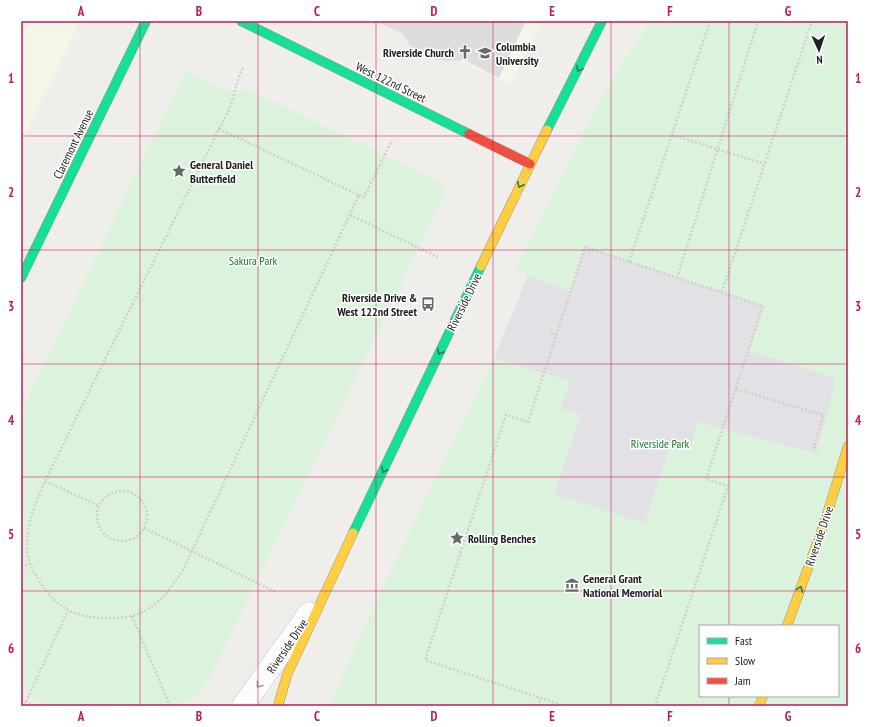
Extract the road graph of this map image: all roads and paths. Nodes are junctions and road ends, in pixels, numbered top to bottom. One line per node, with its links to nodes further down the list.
1 (146, 21): 20 (main road, Claremont Avenue)
2 (241, 21): 14 (main road, West 122nd Street)
3 (602, 21): 8 (main road, Riverside Drive)
4 (710, 21): 11 (path)
5 (758, 21): 13 (path)
6 (812, 21): 15 (path)
7 (611, 26): 8 (main road)
8 (591, 44): 14 (main road, Riverside Drive, one-way to 14)
9 (243, 68): 10 (path)
10 (219, 129): 16 (path); 28 (path)
11 (671, 135): 13 (path); 19 (path)
12 (392, 140): 16 (path)
13 (718, 149): 15 (path); 21 (path)
14 (530, 164): 34 (main road, Riverside Drive, one-way to 34)
15 (765, 164): 22 (path)
16 (359, 195): 17 (path)
17 (350, 215): 18 (path); 31 (path)
18 (438, 257)
19 (629, 262): 21 (path); 24 (path)
20 (21, 278)
21 (677, 278): 22 (path)
22 (722, 292): 25 (path)
23 (551, 333): 24 (path)
24 (556, 335): 39 (path)
25 (736, 389): 27 (path); 48 (path)
26 (848, 446): 38 (main road, Riverside Drive, one-way to 26)
27 (820, 450)
28 (45, 481): 29 (path); 32 (path)
29 (99, 506): 30 (path); 30 (path)
30 (144, 528): 31 (path)
31 (192, 552): 35 (path); 37 (path)
32 (31, 564): 33 (path); 36 (path)
33 (21, 568)
34 (329, 584): 44 (street, Riverside Drive, one-way to 44); 45 (main road, Riverside Drive)
35 (276, 592)
36 (68, 610): 37 (path); 41 (path)
37 (132, 616): 43 (path)
38 (787, 625)
39 (541, 698): 46 (path); 47 (path)
40 (21, 700): 41 (path)
41 (26, 702): 42 (path)
42 (34, 706)
43 (170, 706)
44 (243, 706)
45 (278, 706)
46 (538, 706)
47 (565, 706)
48 (655, 706)

